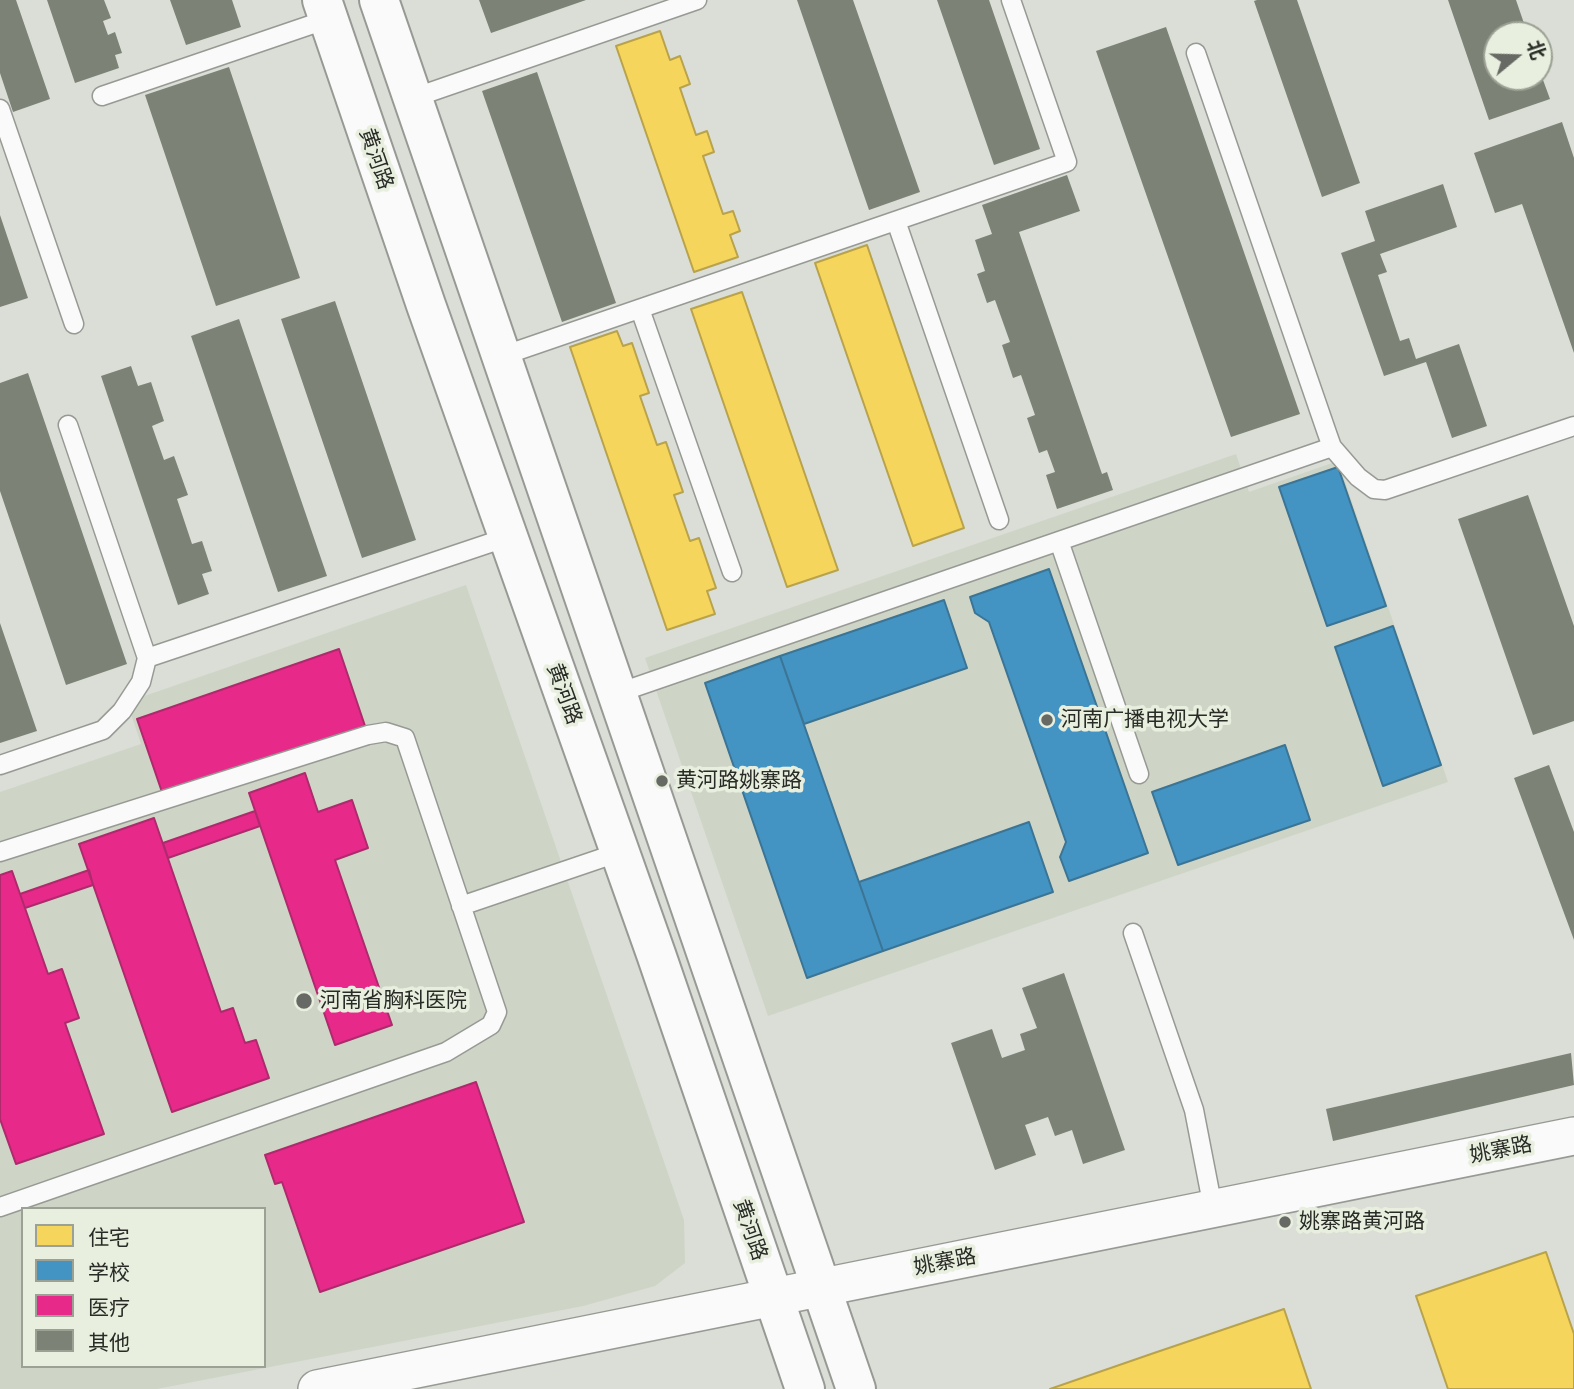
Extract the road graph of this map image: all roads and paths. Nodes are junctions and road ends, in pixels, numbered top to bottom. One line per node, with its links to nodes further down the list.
1 (379, 0): 7 (main road)
2 (697, 0): 7 (lane)
3 (1011, 0): 9 (lane)
4 (325, 9): 6 (lane); 17 (main road, 黄河路)
5 (1196, 53): 15 (lane)
6 (102, 96)
7 (413, 98): 12 (main road)
8 (0, 109): 11 (lane)
9 (896, 221): 10 (lane); 16 (lane)
10 (640, 309): 12 (lane); 19 (lane)
11 (74, 324)
12 (502, 356): 21 (main road)
13 (68, 425): 20 (lane)
14 (1574, 426): 15 (lane)
15 (1332, 447): 18 (lane)
16 (999, 520)
17 (508, 537): 20 (lane); 25 (main road, 黄河路)
18 (1059, 541): 21 (lane); 23 (lane)
19 (732, 572)
20 (146, 658): 22 (lane)
21 (618, 693): 31 (main road)
22 (0, 765)
23 (1139, 775)
24 (0, 852): 26 (lane)
25 (620, 852): 26 (lane); 32 (main road, 黄河路)
26 (461, 906): 29 (lane)
27 (1133, 933): 30 (lane)
28 (1574, 1136): 30 (street, 姚寨路)
29 (0, 1208)
30 (1213, 1208): 31 (street, 姚寨路)
31 (821, 1287): 32 (street, 姚寨路); 35 (main road)
32 (773, 1297): 33 (street, 姚寨路); 34 (main road, 黄河路)
33 (317, 1389)
34 (804, 1389)
35 (856, 1389)

